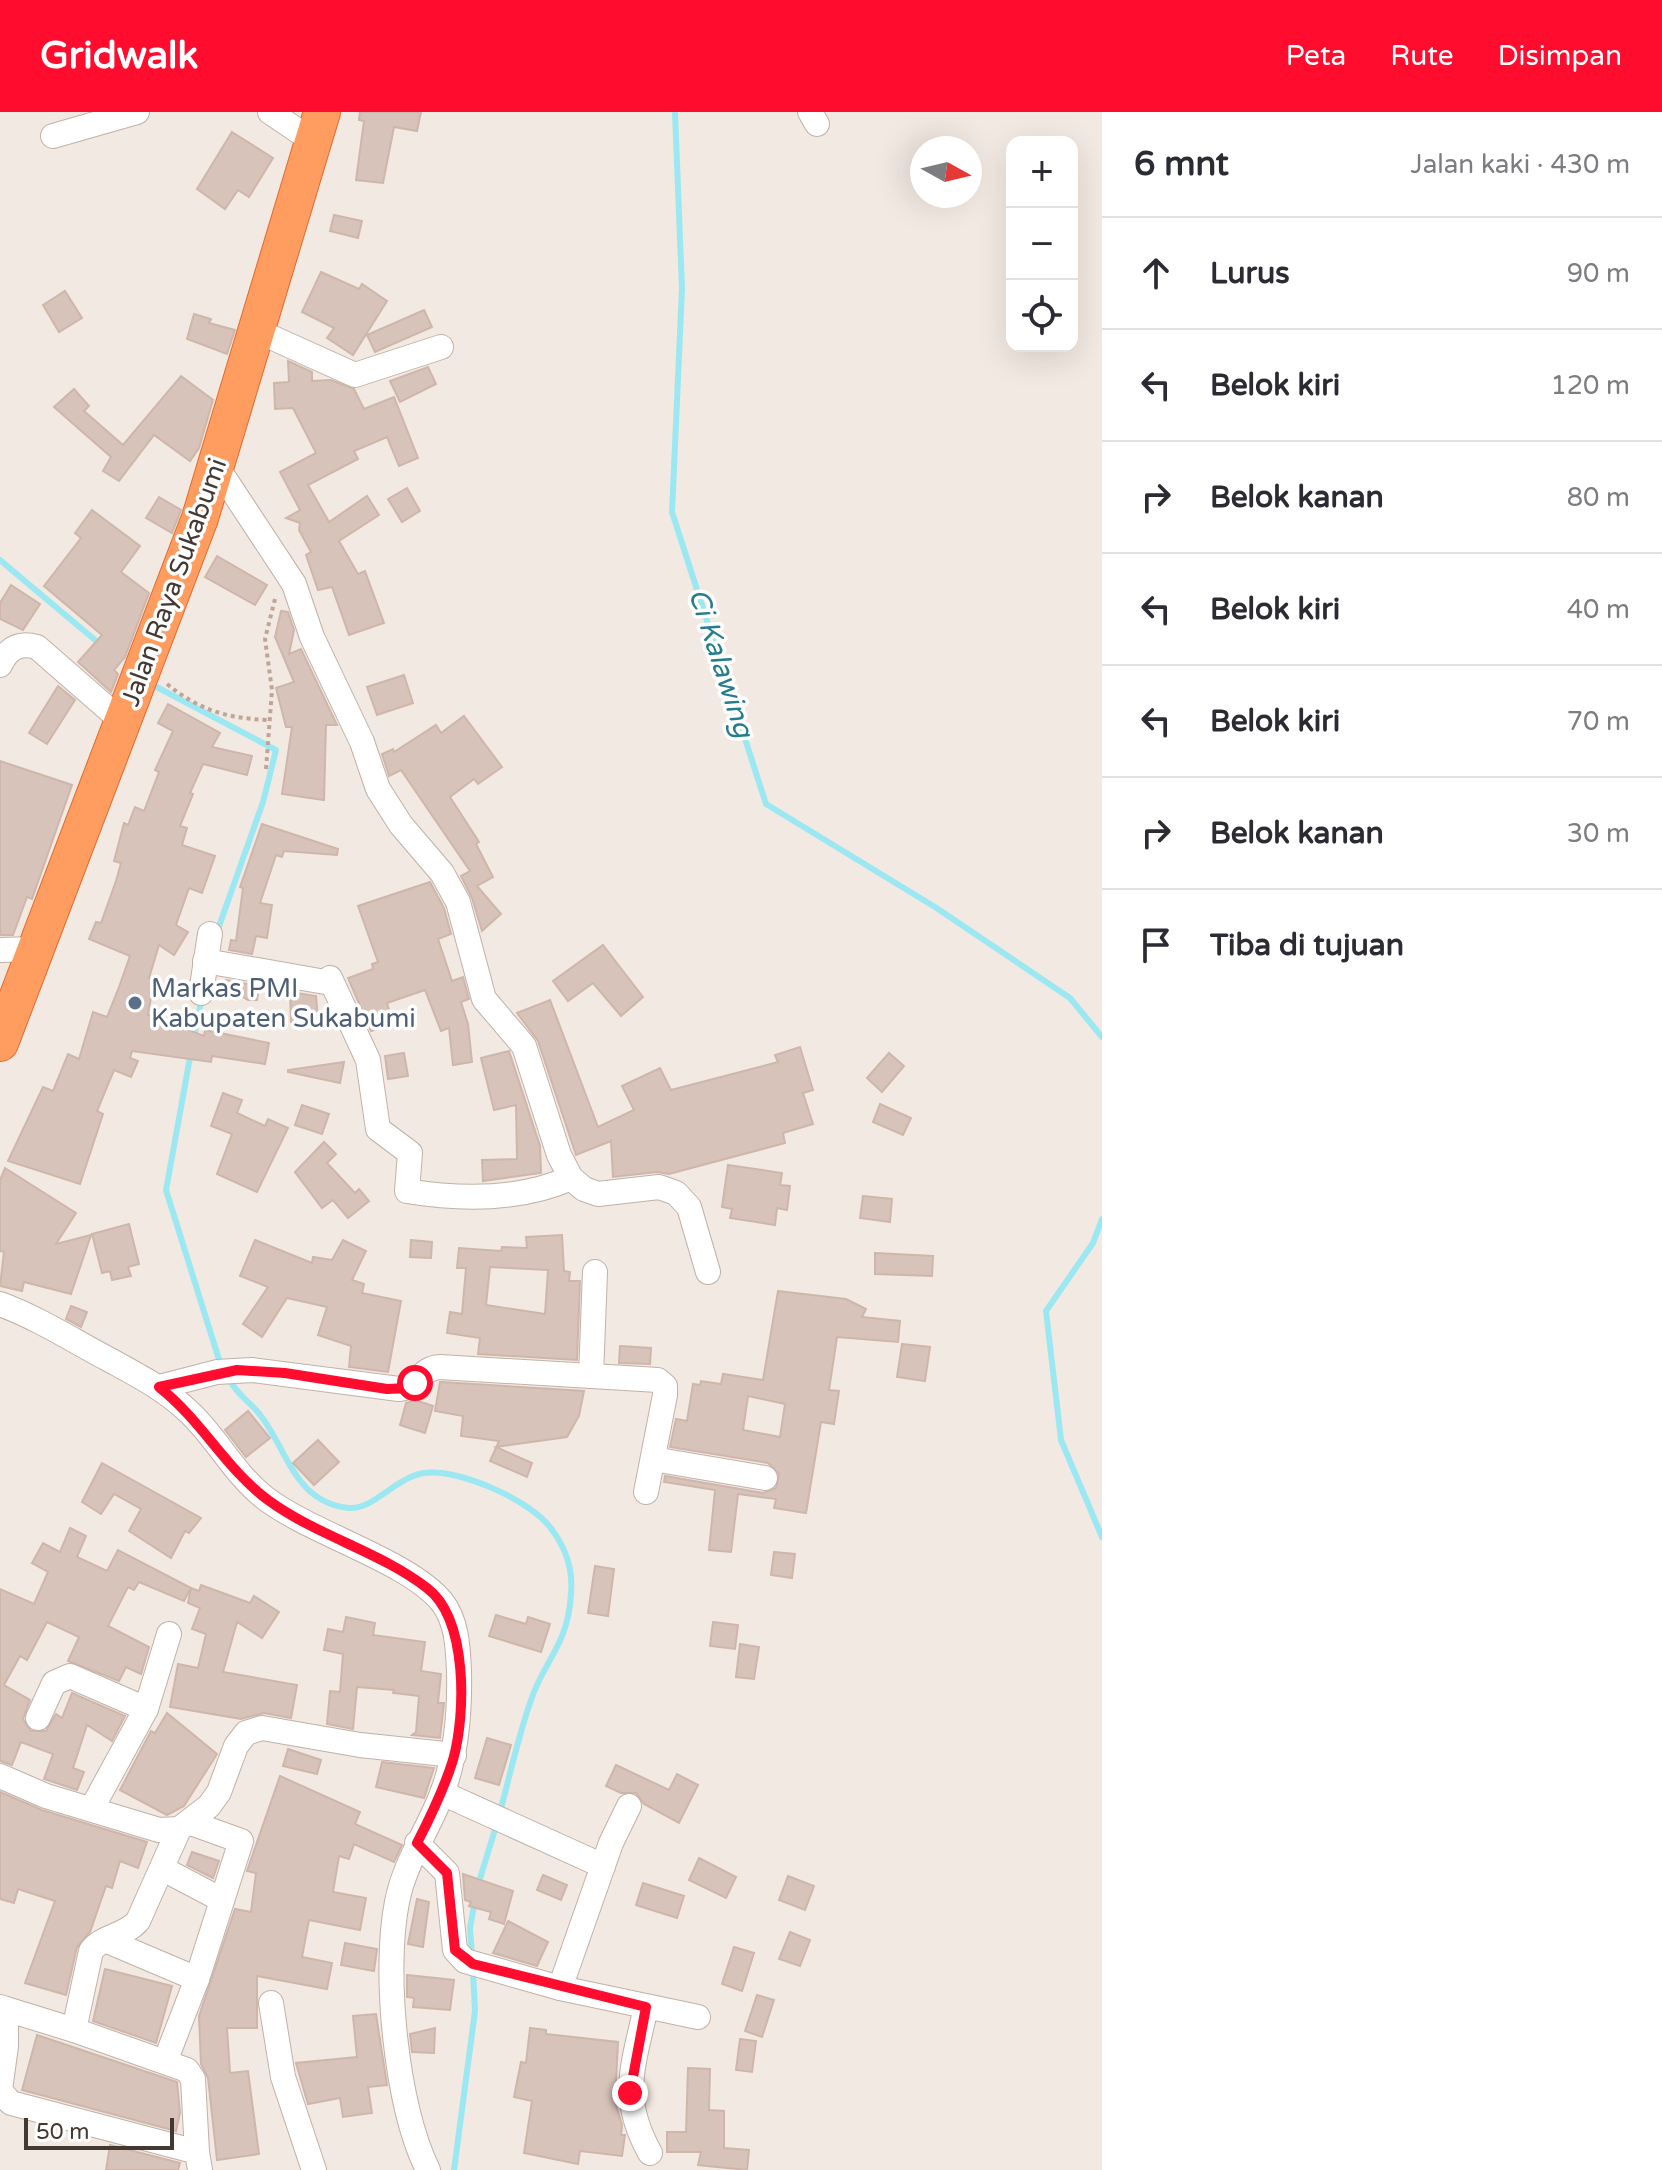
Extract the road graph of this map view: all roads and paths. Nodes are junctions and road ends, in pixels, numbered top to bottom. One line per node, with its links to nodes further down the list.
1 (137, 112): 4 (street)
2 (270, 112): 3 (street)
3 (318, 126): 5 (highway, Jalan Raya Sukabumi)
4 (53, 136)
5 (255, 334): 6 (street); 7 (highway, Jalan Raya Sukabumi)
6 (441, 347)
7 (217, 467): 8 (street); 9 (highway, Jalan Raya Sukabumi)
8 (294, 584): 12 (path); 20 (street)
9 (146, 661): 11 (highway, Jalan Raya Sukabumi); 12 (path)
10 (0, 665): 11 (street)
11 (126, 715): 15 (highway, Jalan Raya Sukabumi)
12 (267, 720): 13 (path)
13 (266, 769)
14 (210, 934): 17 (street)
15 (36, 949): 16 (street); 19 (highway, Jalan Raya Sukabumi)
16 (0, 950)
17 (205, 961): 18 (street); 20 (street)
18 (201, 993)
19 (0, 1043)
20 (571, 1178): 22 (street)
21 (595, 1272): 24 (street)
22 (708, 1272)
23 (0, 1304): 25 (street)
24 (591, 1376): 25 (street); 26 (street)
25 (159, 1387): 32 (street)
26 (653, 1459): 27 (street); 28 (street)
27 (765, 1478)
28 (646, 1492)
29 (169, 1634): 30 (street)
30 (146, 1709): 31 (street); 36 (street)
31 (38, 1718)
32 (454, 1755): 34 (street); 37 (street)
33 (0, 1776): 36 (street)
34 (442, 1793): 38 (street); 39 (street)
35 (629, 1806): 39 (street)
36 (92, 1808): 37 (street)
37 (185, 1826): 40 (street); 41 (street)
38 (417, 1843): 44 (street); 55 (street)
39 (603, 1866): 44 (street)
40 (163, 1869): 41 (street); 42 (street)
41 (222, 1900): 43 (street)
42 (105, 1940): 43 (street); 49 (street)
43 (197, 1979): 50 (street)
44 (560, 1988): 46 (street)
45 (271, 2003): 54 (street)
46 (646, 2007): 48 (street); 52 (street)
47 (3, 2008): 49 (street); 51 (street)
48 (698, 2017)
49 (74, 2030): 50 (street)
50 (166, 2059): 53 (street)
51 (0, 2090): 53 (street)
52 (650, 2153)
53 (199, 2161)
54 (314, 2170)
55 (428, 2170)

